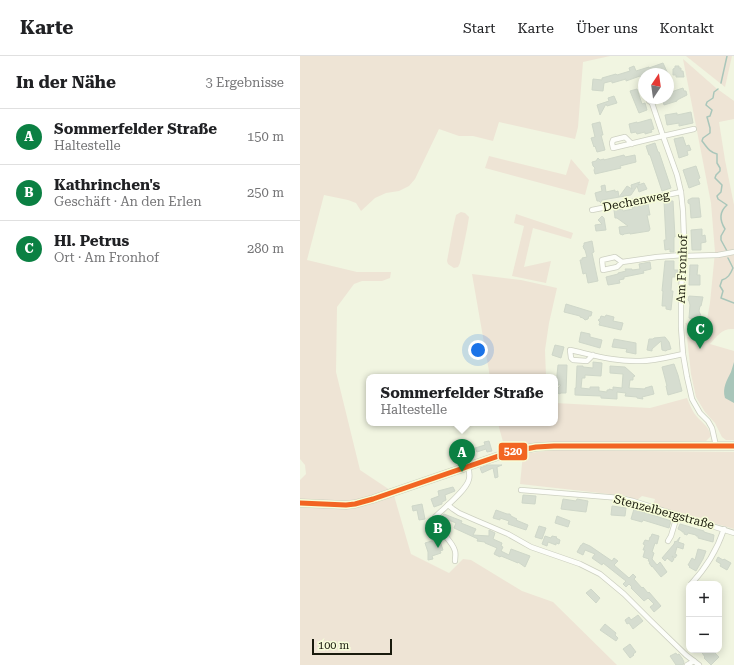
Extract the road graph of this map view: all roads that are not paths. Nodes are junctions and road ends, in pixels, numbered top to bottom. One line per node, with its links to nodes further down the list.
1 (652, 104): 3 (street, Am Fronhof)
2 (694, 129): 3 (street)
3 (663, 136): 4 (street); 5 (street, Am Fronhof)
4 (632, 144)
5 (681, 192): 6 (street, Dechenweg); 8 (street, Am Fronhof)
6 (592, 210)
7 (734, 252): 8 (street)
8 (683, 256): 9 (street); 10 (street, Am Fronhof)
9 (622, 262)
10 (683, 354): 11 (street); 12 (street, Am Fronhof)
11 (593, 355): 11 (street)
12 (716, 446): 13 (main road); 14 (main road)
13 (734, 446)
14 (468, 466): 16 (main road); 17 (street)
15 (521, 490): 18 (street, Stenzelbergstraße)
16 (300, 503)
17 (448, 504): 22 (street); 24 (street)
18 (677, 516): 19 (street, Stenzelbergstraße); 21 (street)
19 (724, 529): 20 (street, Stenzelbergstraße); 23 (street)
20 (734, 533)
21 (668, 541)
22 (454, 561)
23 (694, 581)
24 (694, 661): 25 (street); 26 (street)
25 (687, 665)
26 (699, 665)

